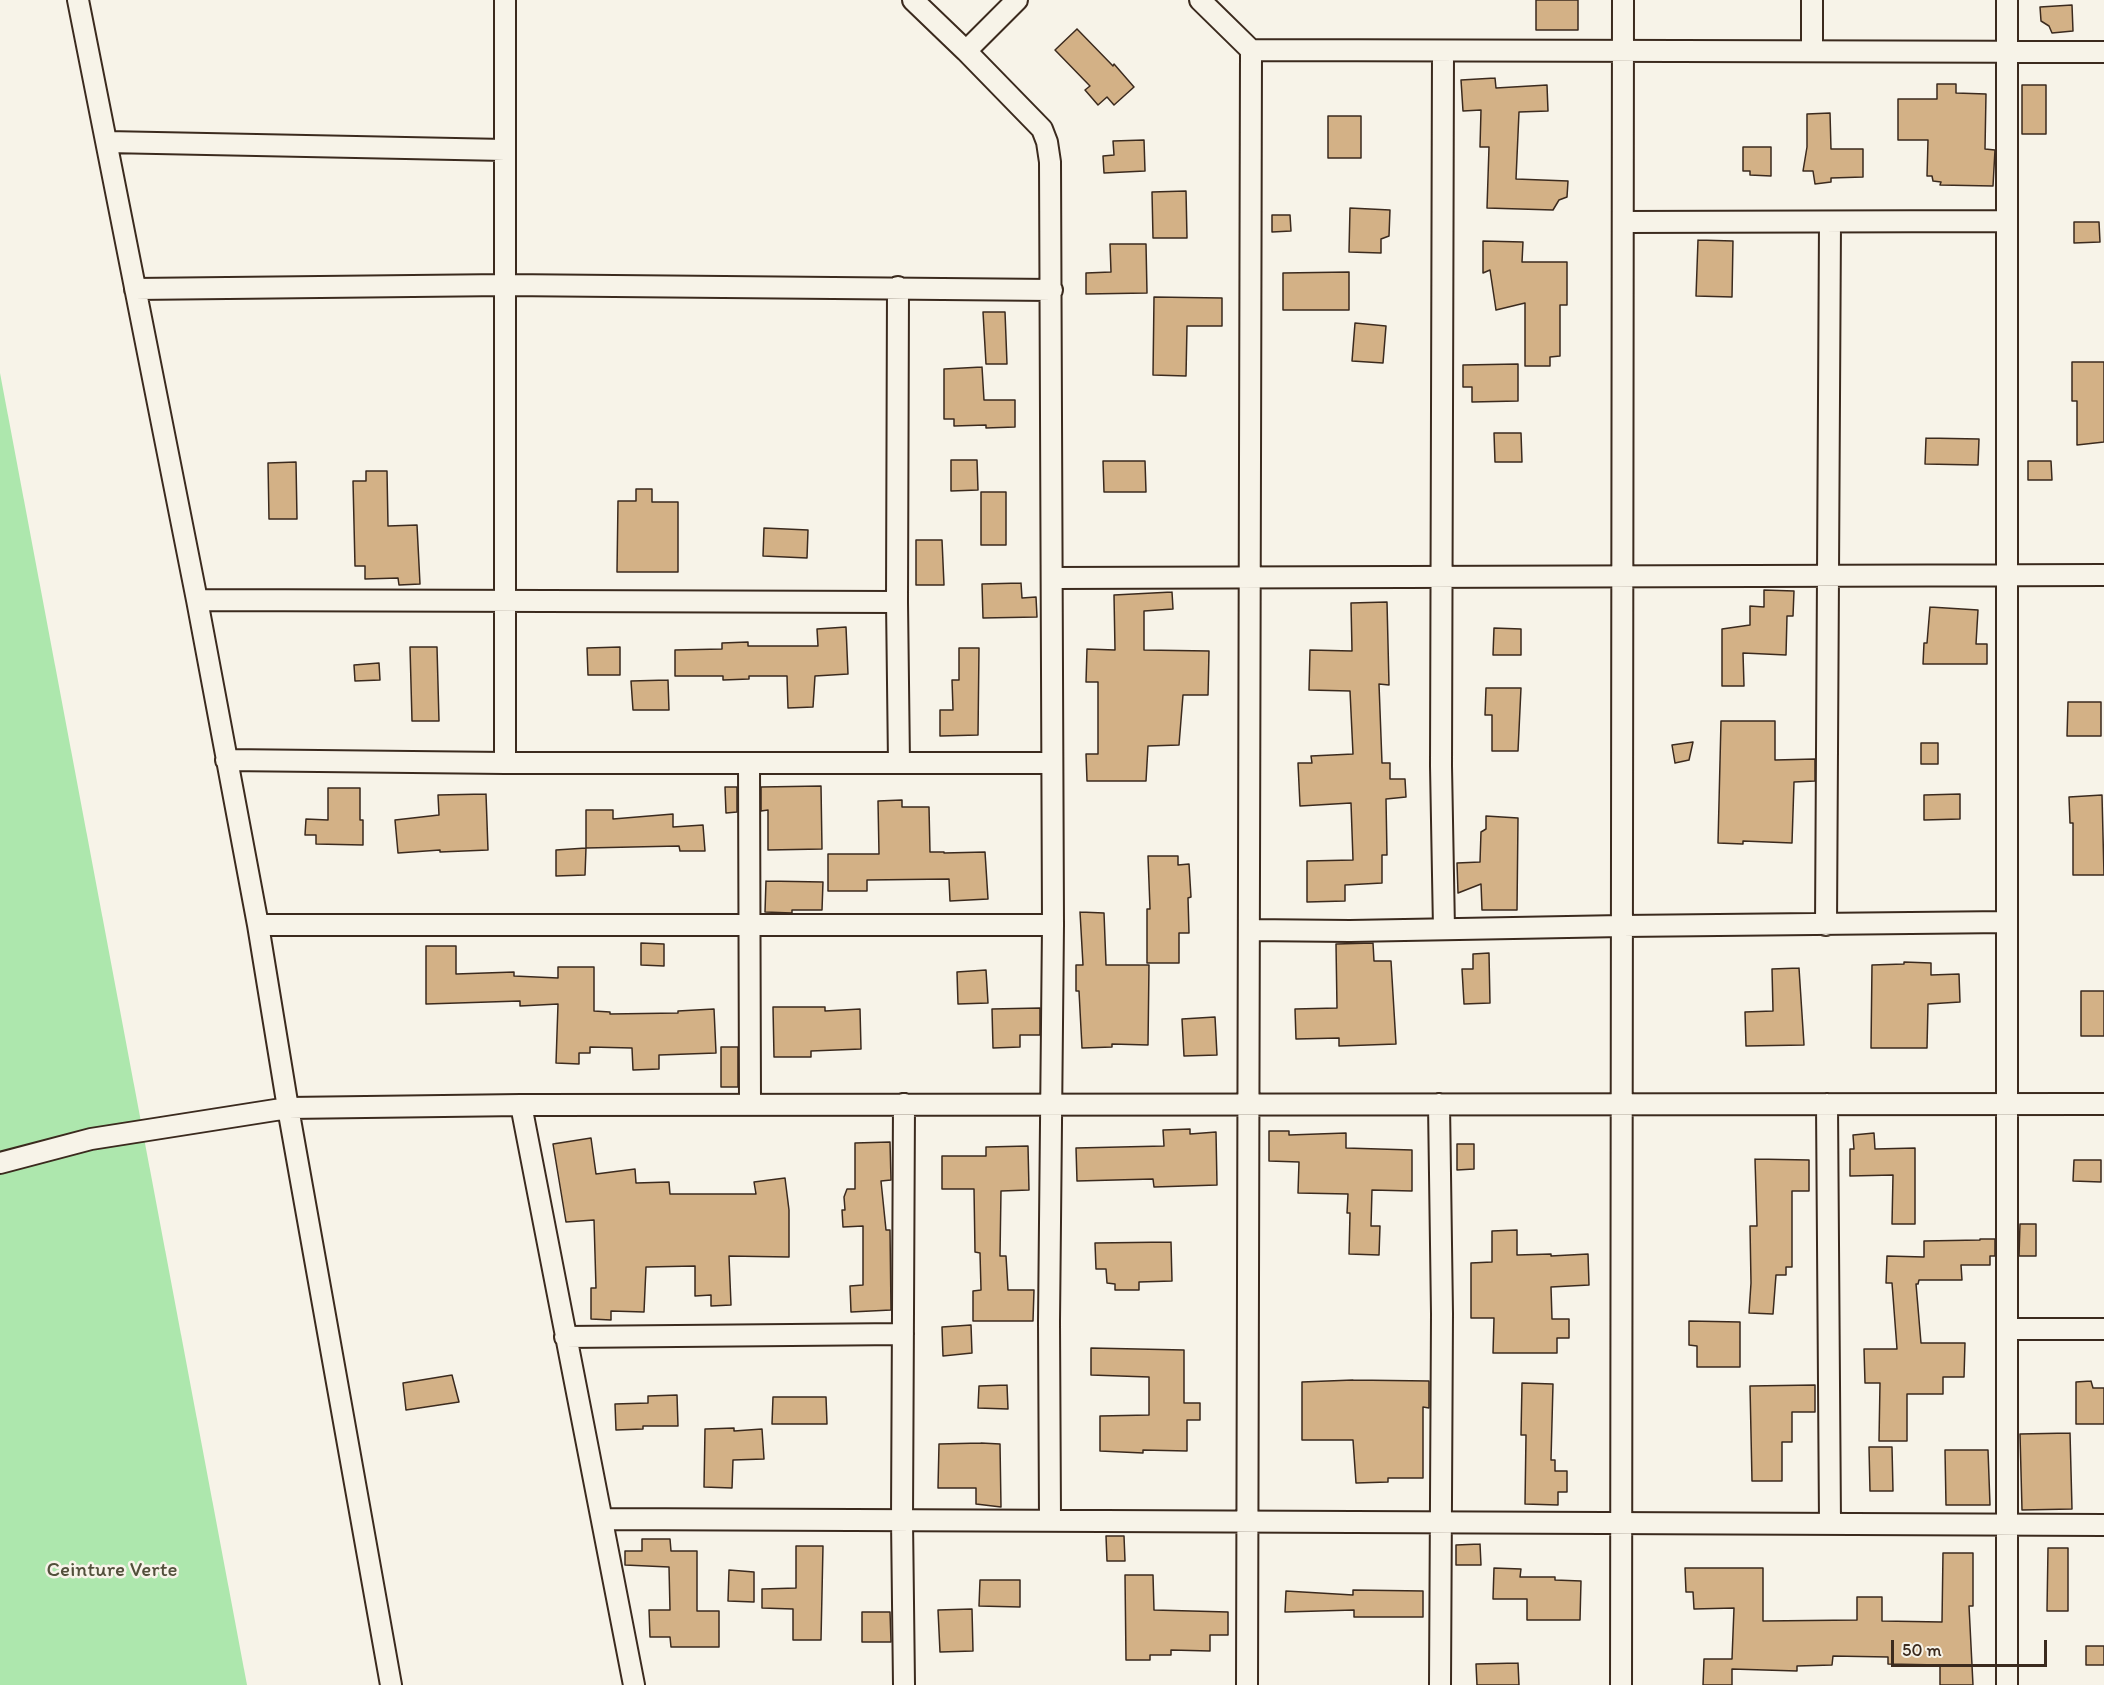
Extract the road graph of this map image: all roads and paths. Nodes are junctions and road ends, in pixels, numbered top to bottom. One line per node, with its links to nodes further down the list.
1 (78, 0): 16 (street)
2 (505, 0): 17 (street)
3 (913, 0): 10 (street)
4 (1017, 0): 10 (street)
5 (1200, 0): 9 (street)
6 (1623, 0): 12 (street)
7 (1812, 0): 13 (street)
8 (2007, 0): 14 (street)
9 (1251, 50): 11 (street); 31 (street)
10 (966, 51): 24 (street)
11 (1443, 51): 12 (street); 29 (street)
12 (1623, 51): 13 (street); 19 (street)
13 (1812, 51): 14 (street)
14 (2007, 52): 15 (street); 18 (street)
15 (2104, 52)
16 (107, 142): 17 (street); 23 (street)
17 (505, 150): 21 (street)
18 (2007, 221): 20 (street); 26 (street)
19 (1623, 222): 20 (street); 28 (street)
20 (1830, 222): 25 (street)
21 (505, 285): 22 (street); 23 (street); 33 (street)
22 (898, 287): 24 (street); 34 (street)
23 (135, 289): 32 (street)
24 (1052, 290): 30 (street)
25 (1828, 575): 26 (street); 28 (street); 44 (street)
26 (2007, 575): 27 (street); 40 (street)
27 (2104, 575)
28 (1622, 576): 29 (street); 45 (street)
29 (1442, 577): 31 (street); 46 (street)
30 (1052, 578): 31 (street); 39 (street)
31 (1250, 578): 47 (street)
32 (197, 600): 33 (street); 35 (street)
33 (505, 601): 34 (street); 36 (street)
34 (897, 602): 38 (street)
35 (226, 760): 36 (street); 41 (street)
36 (505, 763): 37 (street)
37 (750, 763): 38 (street); 42 (street)
38 (899, 763): 39 (street)
39 (1052, 763): 43 (street)
40 (2007, 922): 44 (street); 55 (street)
41 (258, 924): 42 (street); 58 (street)
42 (750, 924): 43 (street); 48 (street)
43 (1053, 924): 50 (street)
44 (1826, 925): 45 (street)
45 (1622, 926): 46 (street); 53 (street)
46 (1444, 929): 47 (street)
47 (1249, 930): 51 (street)
48 (750, 1104): 49 (street); 57 (street)
49 (904, 1104): 50 (street); 62 (street)
50 (1052, 1104): 51 (street); 66 (street)
51 (1249, 1104): 52 (street); 67 (street)
52 (1439, 1104): 53 (street); 68 (street)
53 (1622, 1104): 54 (street); 69 (street)
54 (1827, 1104): 55 (street); 70 (street)
55 (2007, 1104): 56 (street); 60 (street)
56 (2104, 1104)
57 (521, 1105): 58 (street); 63 (street)
58 (288, 1108): 59 (street); 73 (street)
59 (0, 1163)
60 (2007, 1329): 61 (street); 71 (street)
61 (2104, 1329)
62 (903, 1334): 63 (street); 65 (street)
63 (565, 1337): 64 (street)
64 (602, 1519): 65 (street); 74 (street)
65 (902, 1520): 66 (street); 75 (street)
66 (1050, 1520): 67 (street)
67 (1247, 1521): 68 (street); 76 (street)
68 (1440, 1522): 69 (street); 77 (street)
69 (1621, 1523): 70 (street); 78 (street)
70 (1830, 1524): 71 (street)
71 (2007, 1524): 72 (street); 79 (street)
72 (2104, 1525)
73 (391, 1685)
74 (634, 1685)
75 (904, 1685)
76 (1247, 1685)
77 (1440, 1685)
78 (1621, 1685)
79 (2007, 1685)

